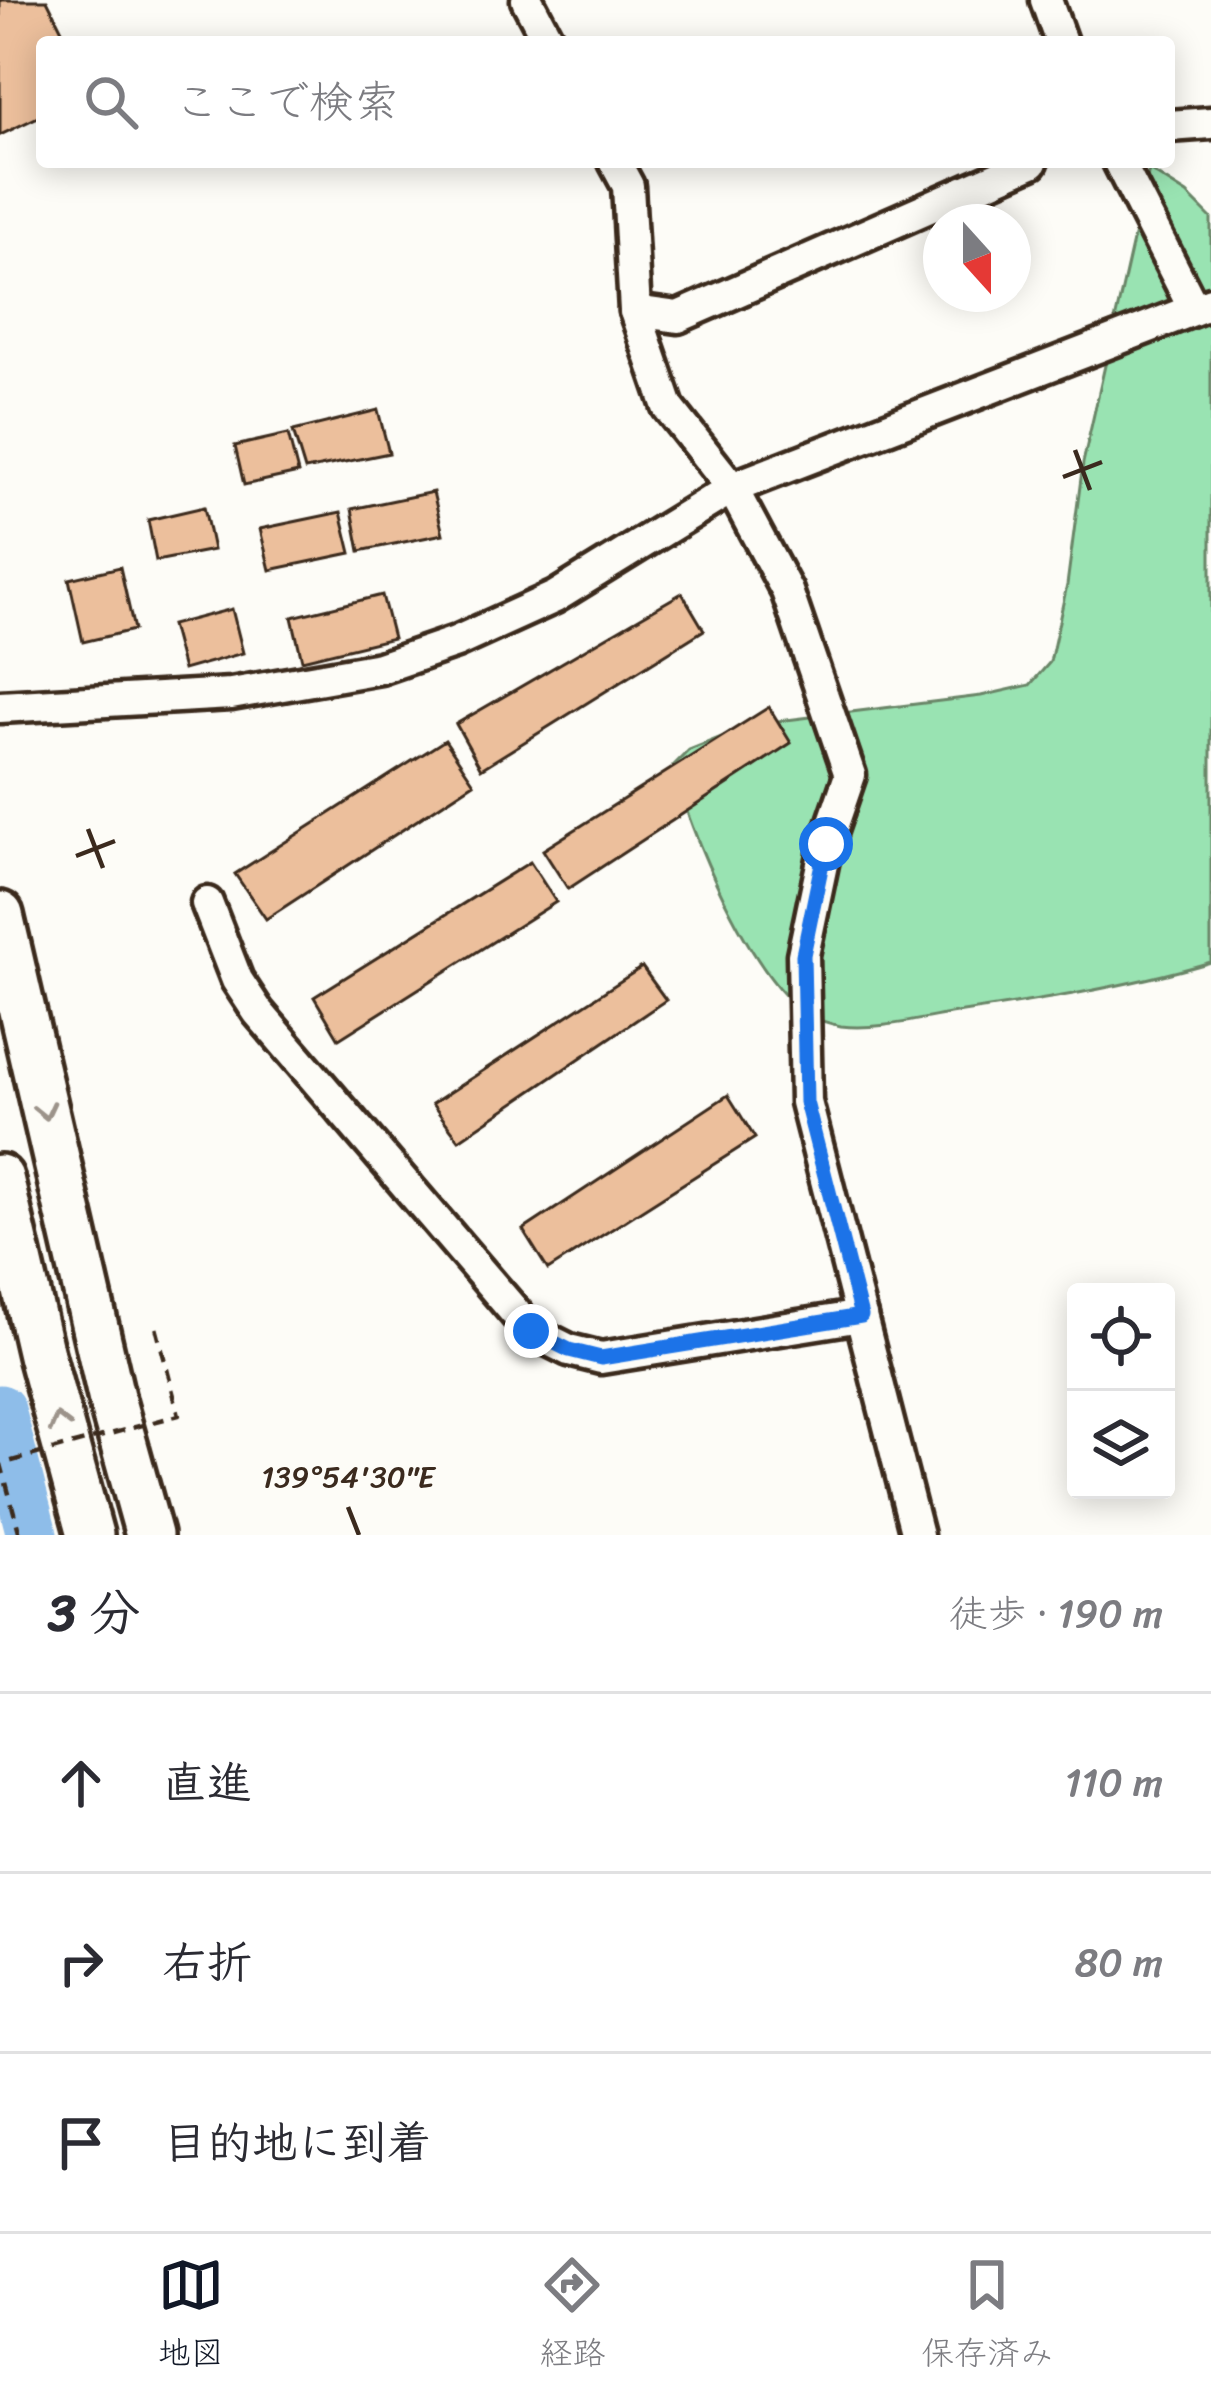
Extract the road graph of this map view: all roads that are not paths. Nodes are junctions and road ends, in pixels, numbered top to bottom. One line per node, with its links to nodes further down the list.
1 (527, 0): 3 (street)
2 (1046, 0): 4 (street)
3 (546, 36)
4 (1059, 36)
5 (1211, 123): 6 (street)
6 (1175, 126)
7 (618, 168): 11 (street)
8 (1018, 168): 11 (street)
9 (1122, 168): 10 (street)
10 (1203, 306): 12 (street)
11 (635, 311): 12 (street)
12 (732, 488): 13 (street); 17 (street)
13 (0, 707)
14 (207, 903): 17 (street)
15 (0, 915): 19 (highway, one-way to 19)
16 (0, 1178): 18 (highway, one-way to 16)
17 (861, 1316): 20 (street)
18 (89, 1535)
19 (149, 1535)
20 (917, 1535)

